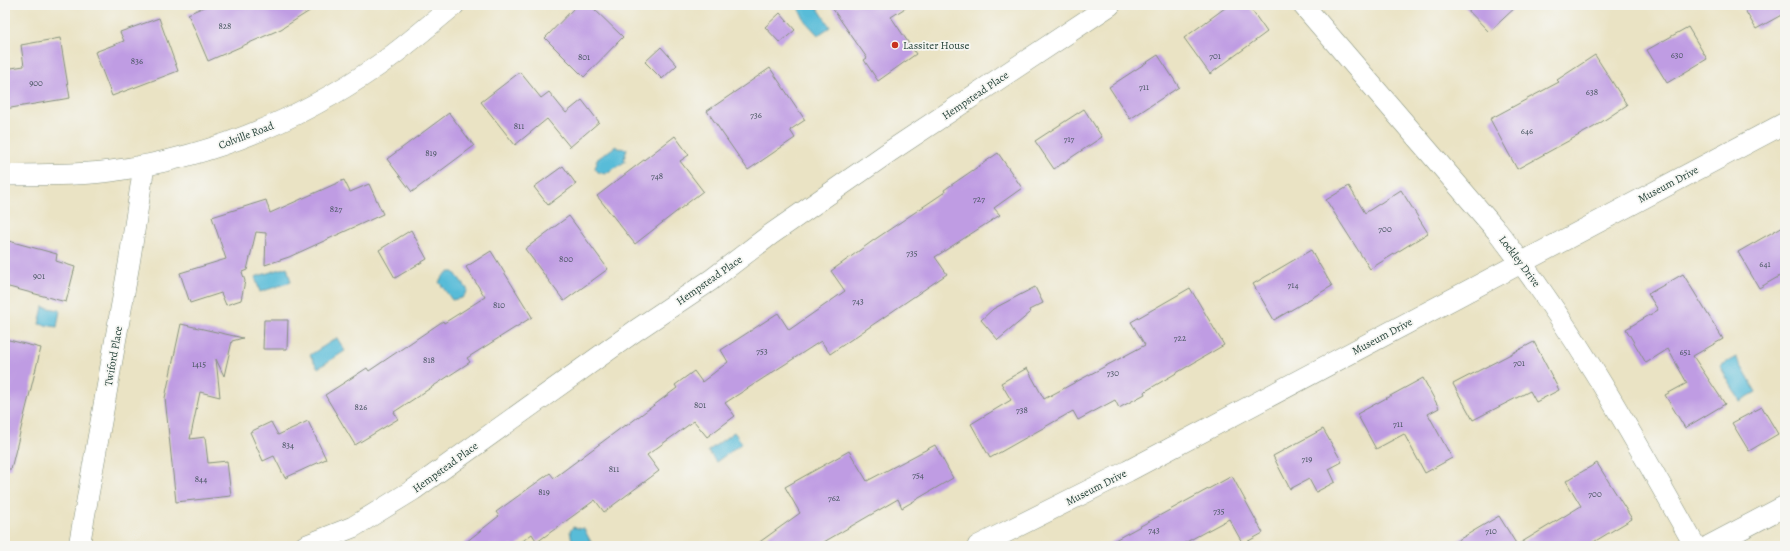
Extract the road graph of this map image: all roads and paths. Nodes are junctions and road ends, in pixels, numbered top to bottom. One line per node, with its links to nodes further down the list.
1 (454, 5): 5 (street, Colville Road)
2 (1110, 5): 10 (street, Hempstead Place)
3 (1303, 5): 7 (street, Lockley Drive)
4 (1785, 123): 7 (street, Museum Drive)
5 (144, 166): 6 (street, Colville Road); 9 (street, Twiford Place)
6 (5, 175)
7 (1521, 261): 11 (street, Museum Drive); 12 (street, Lockley Drive)
8 (1785, 506): 13 (street)
9 (79, 546)
10 (305, 546)
11 (978, 546)
12 (1695, 546)
13 (1708, 546)

